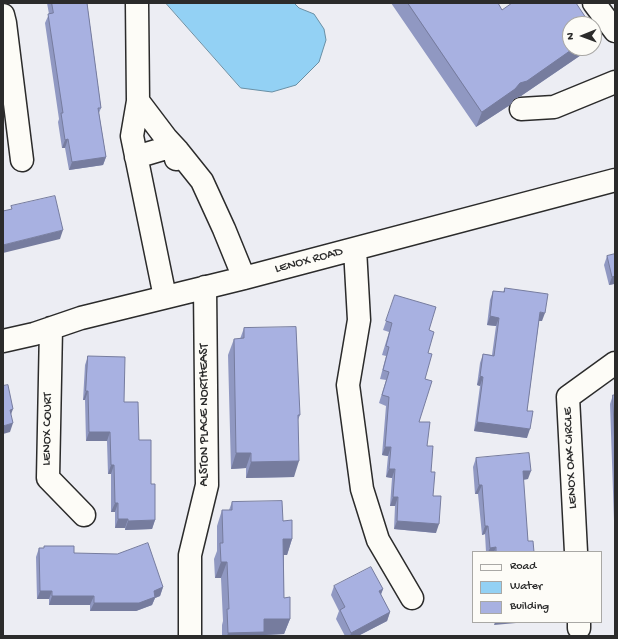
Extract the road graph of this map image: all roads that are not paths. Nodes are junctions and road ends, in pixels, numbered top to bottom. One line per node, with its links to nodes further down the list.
1 (137, 3): 6 (street)
2 (594, 3): 4 (street)
3 (3, 15): 10 (street)
4 (615, 31)
5 (615, 82): 7 (street)
6 (138, 101): 8 (street); 9 (street)
7 (521, 109)
8 (173, 146): 9 (street); 13 (street)
9 (136, 157): 15 (street)
10 (22, 160)
11 (615, 180): 12 (street, LENOX ROAD)
12 (355, 249): 13 (street, LENOX ROAD); 21 (street)
13 (244, 278): 14 (street, LENOX ROAD)
14 (205, 287): 15 (street, LENOX ROAD); 22 (street, ALSTON PLACE NORTHEAST)
15 (165, 297): 16 (street, LENOX ROAD)
16 (51, 328): 17 (street, LENOX ROAD); 19 (street, LENOX COURT)
17 (3, 341)
18 (615, 363): 20 (street, LENOX OAK CIRCLE)
19 (84, 516)
20 (576, 551)
21 (412, 598)
22 (190, 636)

